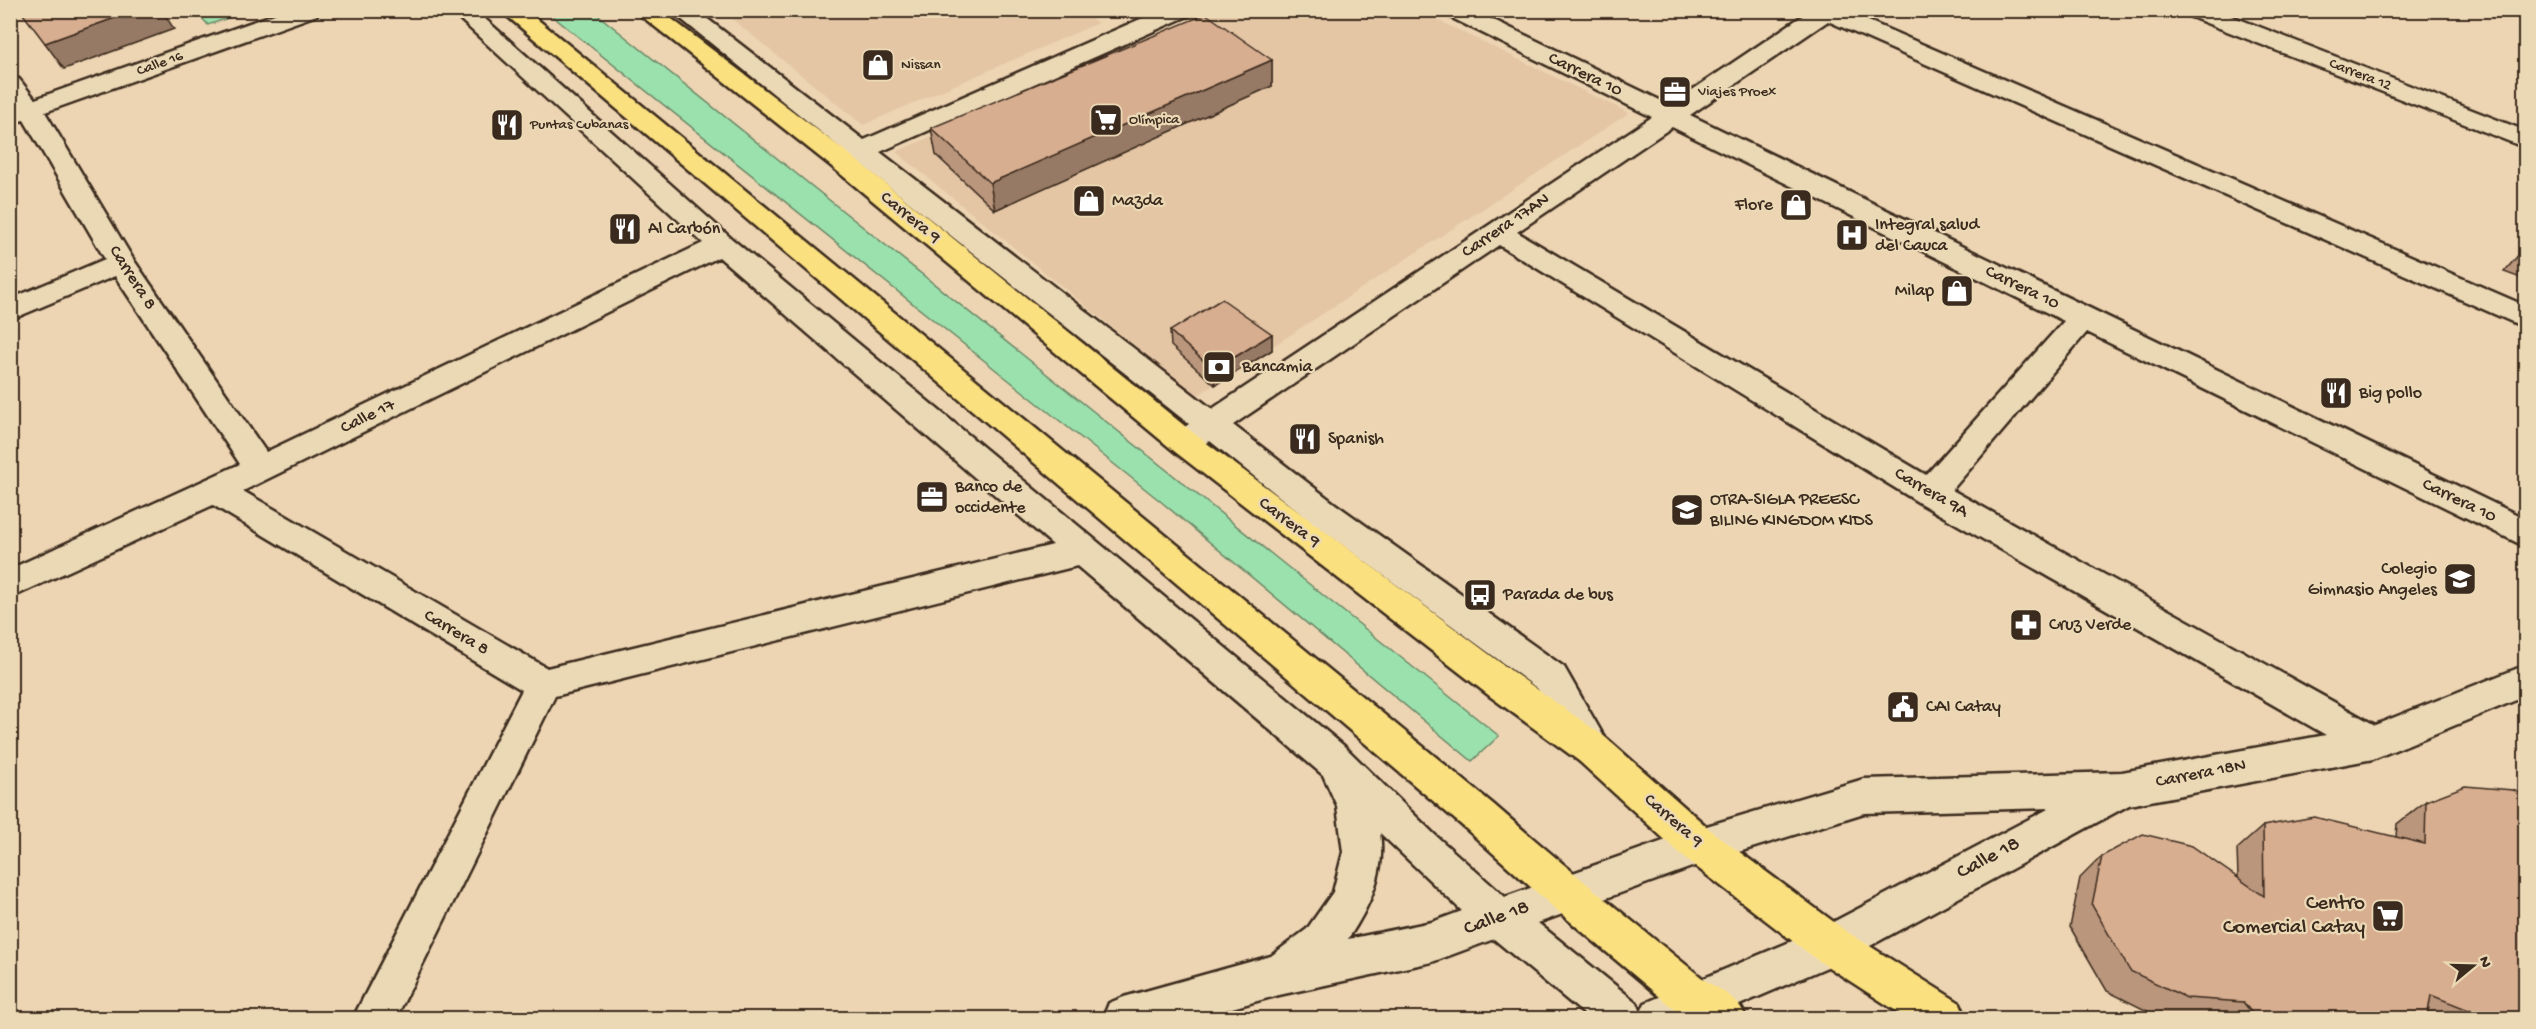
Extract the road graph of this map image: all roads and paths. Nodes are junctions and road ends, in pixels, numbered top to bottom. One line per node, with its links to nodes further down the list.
1 (309, 10): 11 (street, Calle 16)
2 (461, 10): 16 (street)
3 (511, 10): 37 (main road)
4 (645, 10): 14 (main road, Carrera 9)
5 (681, 10): 14 (street)
6 (1182, 10): 14 (street)
7 (1454, 10): 12 (street, Carrera 10)
8 (2194, 10): 13 (street, Carrera 12)
9 (1826, 11): 12 (street, Carrera 17AN); 21 (street)
10 (10, 84): 11 (street, Carrera 8)
11 (21, 113): 17 (street, Carrera 8)
12 (1671, 116): 15 (street, Carrera 17AN); 20 (street, Carrera 10)
13 (2526, 140)
14 (850, 156): 18 (street); 22 (main road, Carrera 9)
15 (1497, 232): 23 (street, Carrera 17AN); 26 (street, Carrera 9A)
16 (722, 245): 24 (street, Calle 17); 28 (street)
17 (121, 263): 19 (street); 24 (street, Carrera 8)
18 (1039, 292): 22 (main road); 23 (street)
19 (10, 310)
20 (2083, 318): 26 (street); 27 (street, Carrera 10)
21 (2526, 318)
22 (1036, 322): 23 (main road, Carrera 9)
23 (1197, 434): 36 (main road, Carrera 9)
24 (260, 469): 25 (street, Calle 17)
25 (214, 490): 29 (street, Calle 17); 31 (street, Carrera 8)
26 (1930, 494): 32 (street, Carrera 9A)
27 (2526, 534)
28 (1083, 551): 31 (street); 33 (street)
29 (10, 584)
30 (2526, 680): 32 (street, Carrera 18N)
31 (543, 684): 42 (street)
32 (2373, 743): 34 (street, Carrera 18N)
33 (1331, 758): 38 (street); 40 (street)
34 (2122, 789): 35 (street, Carrera 18N); 39 (street, Calle 18)
35 (1864, 796): 36 (street, Calle 18)
36 (1700, 846): 37 (street, Calle 18); 39 (main road, Carrera 9)
37 (1568, 894): 38 (street, Calle 18); 41 (main road)
38 (1499, 918): 40 (street, Calle 18); 44 (street)
39 (1831, 945): 41 (street, Calle 18); 46 (main road, Carrera 9)
40 (1279, 974): 43 (street, Calle 18)
41 (1713, 1011): 45 (street, Calle 18)
42 (374, 1018)
43 (1124, 1018)
44 (1622, 1018)
45 (1660, 1018)
46 (1945, 1018)

